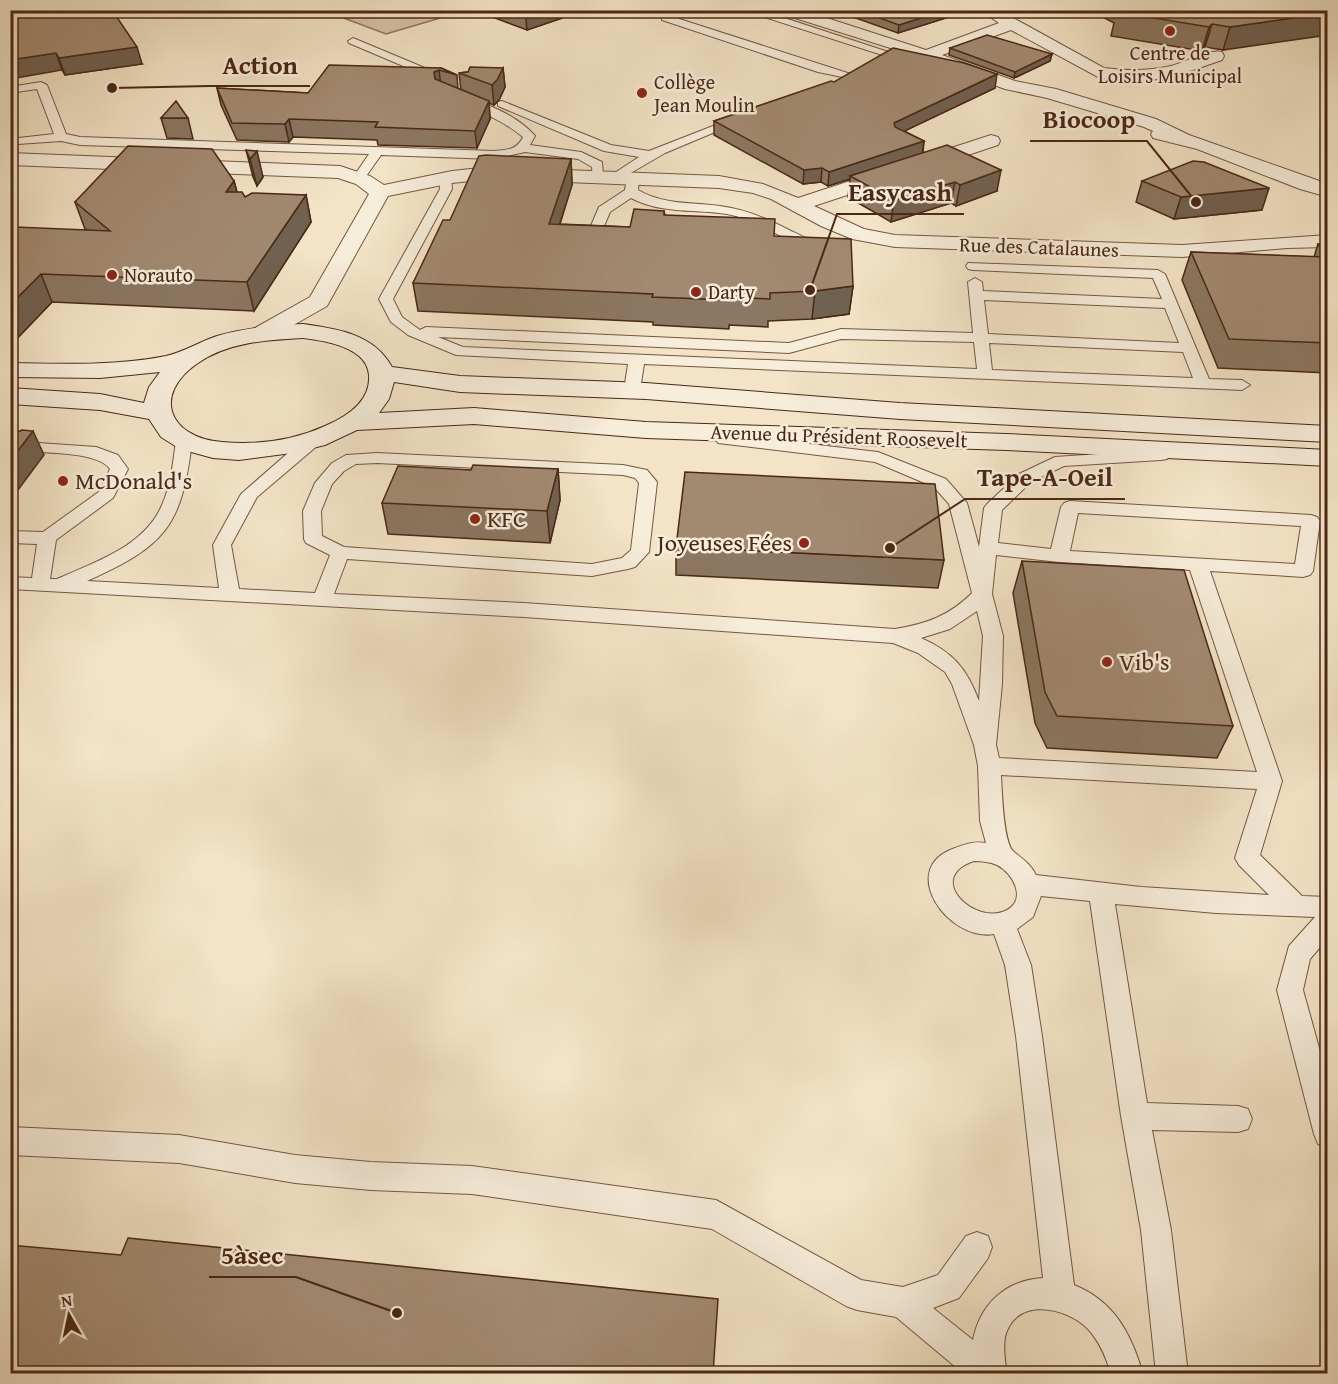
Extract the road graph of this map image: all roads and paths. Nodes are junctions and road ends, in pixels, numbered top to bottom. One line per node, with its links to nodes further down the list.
1 (748, 10): 3 (lane)
2 (987, 10): 5 (street)
3 (780, 15): 7 (street); 8 (lane)
4 (666, 18): 12 (lane)
5 (1011, 24): 9 (street); 10 (street)
6 (353, 41): 13 (lane)
7 (906, 48): 8 (lane); 9 (street)
8 (890, 54): 11 (lane); 12 (lane)
9 (927, 55): 11 (street)
10 (1216, 56)
11 (970, 72): 33 (street)
12 (852, 76): 14 (lane)
13 (448, 81)
14 (832, 87)
15 (10, 90): 19 (lane)
16 (470, 90): 26 (lane)
17 (452, 96): 23 (lane)
18 (755, 114): 26 (lane)
19 (61, 137): 20 (lane); 22 (lane)
20 (16, 140): 24 (lane)
21 (991, 141): 34 (street)
22 (217, 145): 25 (lane); 28 (lane)
23 (523, 148): 25 (lane); 31 (lane)
24 (10, 151)
25 (377, 151): 30 (lane)
26 (651, 155): 31 (lane)
27 (10, 159): 28 (street)
28 (200, 166): 30 (street)
29 (445, 178): 31 (street, Rue des Catalaunes); 32 (street, Rue des Catalaunes); 44 (lane)
30 (358, 179): 32 (street)
31 (619, 181): 34 (street, Rue des Catalaunes); 36 (lane); 38 (lane)
32 (380, 192): 42 (street)
33 (1321, 202): 37 (street, Rue des Catalaunes)
34 (797, 205): 39 (street, Rue des Catalaunes)
35 (1328, 241): 37 (street, Rue des Catalaunes)
36 (591, 242)
37 (1287, 242): 39 (street, Rue des Catalaunes)
38 (804, 243)
39 (979, 244): 40 (lane)
40 (973, 266): 41 (lane); 43 (lane)
41 (976, 295): 43 (lane); 47 (lane)
42 (320, 301): 45 (street); 46 (street)
43 (1171, 304): 49 (lane)
44 (413, 332): 48 (lane); 51 (lane)
45 (261, 334): 46 (street); 50 (street)
46 (333, 335): 54 (street)
47 (981, 338): 48 (lane); 49 (lane); 55 (lane)
48 (789, 348): 52 (lane)
49 (1188, 348): 56 (lane)
50 (191, 358): 53 (street); 60 (street)
51 (637, 359): 52 (lane); 58 (lane)
52 (790, 366): 55 (lane)
53 (10, 370)
54 (382, 373): 58 (street, Avenue du Président Roosevelt); 61 (street)
55 (985, 374): 56 (lane)
56 (1203, 384): 57 (lane)
57 (1242, 385)
58 (632, 390): 63 (street, Avenue du Président Roosevelt)
59 (10, 396): 60 (street)
60 (157, 413): 64 (street)
61 (352, 423): 62 (street, Avenue du Président Roosevelt); 65 (street)
62 (646, 430): 67 (street, Avenue du Président Roosevelt); 79 (lane)
63 (1328, 434)
64 (184, 441): 65 (street); 77 (lane)
65 (311, 442): 78 (lane)
66 (10, 446): 71 (lane)
67 (1204, 452): 68 (street, Avenue du Président Roosevelt); 72 (lane)
68 (1328, 458)
69 (1319, 523): 74 (lane); 75 (lane)
70 (10, 537): 71 (lane)
71 (47, 538): 77 (lane)
72 (988, 548): 74 (lane); 79 (lane)
73 (340, 553): 73 (lane); 80 (lane)
74 (1059, 556): 75 (lane)
75 (1198, 565): 83 (lane)
76 (10, 583): 77 (lane)
77 (50, 586): 78 (lane)
78 (230, 595): 80 (lane)
79 (982, 595): 81 (lane); 82 (lane)
80 (322, 600): 81 (lane)
81 (895, 636): 82 (lane)
82 (987, 756): 83 (lane); 84 (lane)
83 (1271, 781): 87 (lane)
84 (1001, 856): 85 (lane); 90 (lane)
85 (1029, 884): 86 (lane); 90 (lane)
86 (1101, 894): 87 (lane); 91 (lane)
87 (1296, 906): 88 (lane)
88 (1328, 907)
89 (1328, 920): 93 (lane)
90 (1003, 923): 96 (lane)
91 (1135, 1116): 92 (lane); 100 (lane)
92 (1238, 1119)
93 (1328, 1134)
94 (10, 1141): 97 (lane)
95 (977, 1247): 97 (lane)
96 (1060, 1294): 98 (lane); 99 (lane)
97 (903, 1303): 98 (lane)
98 (990, 1374)
99 (1127, 1374)
100 (1172, 1374)

